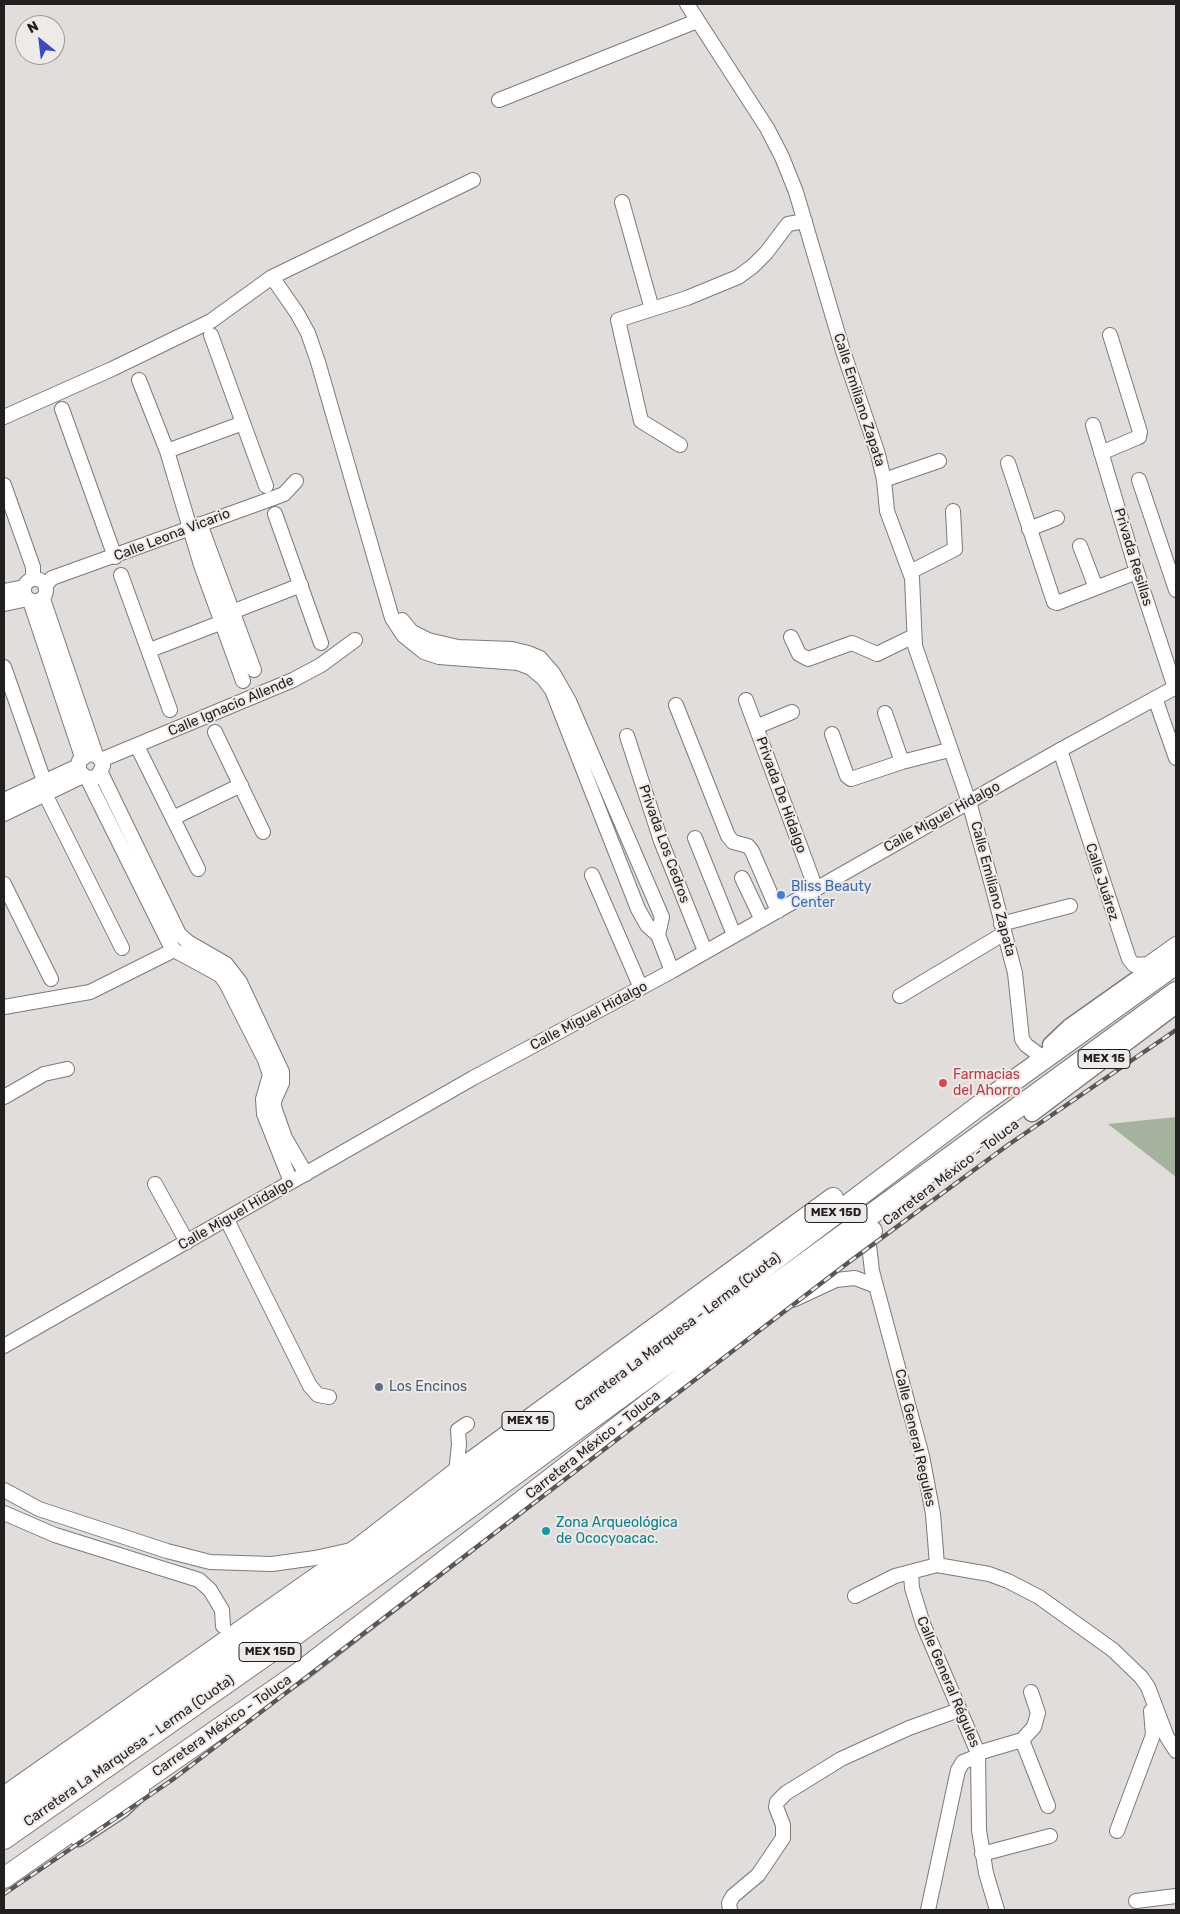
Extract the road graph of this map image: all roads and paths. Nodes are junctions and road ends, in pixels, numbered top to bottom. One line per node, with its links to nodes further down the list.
1 (686, 4): 2 (street, Calle Emiliano Zapata)
2 (697, 21): 3 (street); 6 (street, Calle Emiliano Zapata)
3 (499, 100)
4 (473, 180): 7 (street)
5 (622, 202): 8 (street)
6 (805, 221): 8 (street); 21 (street, Calle Emiliano Zapata)
7 (272, 277): 13 (street); 41 (street)
8 (652, 309): 16 (street)
9 (1110, 335): 18 (street)
10 (211, 336): 14 (street)
11 (139, 380): 17 (street)
12 (62, 409): 32 (street)
13 (4, 417)
14 (243, 423): 17 (street); 25 (street)
15 (1093, 425): 18 (street, Privada Resillas)
16 (680, 445)
17 (166, 451): 29 (street)
18 (1101, 452): 34 (street, Privada Resillas)
19 (939, 460): 21 (street)
20 (1008, 463): 30 (street)
21 (884, 480): 33 (street, Calle Emiliano Zapata)
22 (1139, 480): 38 (street)
23 (296, 481): 29 (street, Calle Leona Vicario)
24 (4, 484): 40 (street)
25 (266, 486)
26 (953, 511): 33 (street)
27 (275, 514): 36 (street)
28 (1057, 518): 30 (street)
29 (195, 526): 32 (street, Calle Leona Vicario); 43 (street); 44 (street)
30 (1029, 529): 37 (street)
31 (1080, 546): 37 (street)
32 (115, 557): 40 (street, Calle Leona Vicario)
33 (910, 572): 45 (street, Calle Emiliano Zapata)
34 (1137, 572): 37 (street); 55 (street, Privada Resillas)
35 (121, 575): 50 (street)
36 (301, 585): 43 (street); 48 (street)
37 (1096, 588)
38 (1176, 590)
39 (4, 592): 40 (street, Calle Leona Vicario)
40 (34, 592): 42 (street, Calle Leona Vicario); 71 (street)
41 (387, 599): 49 (street); 51 (street)
42 (4, 604)
43 (232, 612): 53 (street)
44 (220, 623): 50 (street); 54 (street)
45 (914, 636): 46 (street); 67 (street, Calle Emiliano Zapata)
46 (791, 637)
47 (355, 640): 66 (street, Calle Ignacio Allende)
48 (322, 643)
49 (491, 649): 51 (street); 89 (street)
50 (150, 650): 59 (street)
51 (518, 663): 89 (street)
52 (4, 667): 73 (street)
53 (254, 670)
54 (243, 681)
55 (1176, 688): 56 (street, Calle Miguel Hidalgo)
56 (1156, 698): 68 (street, Calle Miguel Hidalgo); 69 (street)
57 (746, 700): 62 (street, Privada De Hidalgo)
58 (676, 705): 86 (street)
59 (170, 710)
60 (792, 712): 62 (street)
61 (885, 713): 70 (street)
62 (756, 727): 84 (street, Privada De Hidalgo)
63 (215, 732): 72 (street)
64 (832, 734): 70 (street)
65 (628, 736): 94 (street, Privada Los Cedros)
66 (137, 746): 71 (street, Calle Ignacio Allende); 77 (street)
67 (949, 750): 70 (street); 75 (street, Calle Emiliano Zapata)
68 (1060, 750): 75 (street, Calle Miguel Hidalgo); 91 (street, Calle Juárez)
69 (1176, 758)
70 (902, 762)
71 (90, 766): 73 (street, Calle Ignacio Allende); 93 (street); 97 (street)
72 (241, 784): 77 (street); 78 (street)
73 (44, 787): 74 (street, Calle Ignacio Allende); 76 (street, Calle Ignacio Allende); 92 (street)
74 (4, 800)
75 (969, 802): 84 (street, Calle Miguel Hidalgo); 88 (street, Calle Emiliano Zapata)
76 (4, 814)
77 (173, 818): 80 (street)
78 (263, 832)
79 (695, 838): 90 (street)
80 (198, 868)
81 (592, 875): 101 (street)
82 (742, 878): 87 (street)
83 (4, 884): 100 (street)
84 (816, 889): 86 (street, Calle Miguel Hidalgo)
85 (1070, 906): 88 (street)
86 (778, 910): 87 (street, Calle Miguel Hidalgo)
87 (762, 920): 90 (street, Calle Miguel Hidalgo)
88 (1002, 929): 103 (street); 107 (street, Calle Emiliano Zapata)
89 (658, 935): 99 (street)
90 (734, 935): 94 (street, Calle Miguel Hidalgo)
91 (1176, 944)
92 (122, 948)
93 (174, 950): 97 (street); 105 (street)
94 (705, 951): 99 (street, Calle Miguel Hidalgo)
95 (1176, 952): 107 (main road)
96 (1176, 956): 107 (main road, MEX 15)
97 (206, 959): 111 (street)
98 (1176, 964): 144 (highway, Carretera La Marquesa - Lerma (Cuota) / MEX 15D)
99 (672, 971): 101 (street, Calle Miguel Hidalgo)
100 (51, 979)
101 (641, 988): 112 (street, Calle Miguel Hidalgo)
102 (1176, 992): 131 (highway, Carretera La Marquesa - Lerma (Cuota) / MEX 15D)
103 (900, 996)
104 (1176, 1005): 110 (main road, Carretera México - Toluca / MEX 15)
105 (4, 1007)
106 (1176, 1017): 110 (main road)
107 (1045, 1050): 123 (highway, MEX 15)
108 (67, 1069): 109 (street)
109 (4, 1097)
110 (1032, 1113): 116 (highway, Carretera México - Toluca / MEX 15)
111 (289, 1160): 112 (street); 113 (street)
112 (306, 1174): 113 (street, Calle Miguel Hidalgo)
113 (291, 1182): 115 (street, Calle Miguel Hidalgo)
114 (154, 1184): 117 (street)
115 (226, 1220): 117 (street, Calle Miguel Hidalgo); 121 (street)
116 (872, 1231): 118 (street, Calle General Regules); 119 (highway, Carretera México - Toluca / MEX 15)
117 (187, 1242): 120 (street, Calle Miguel Hidalgo)
118 (876, 1286): 119 (street); 127 (street, Calle General Regules)
119 (765, 1312): 140 (highway, Carretera México - Toluca / MEX 15)
120 (4, 1346)
121 (328, 1397)
122 (463, 1427): 123 (street)
123 (456, 1473): 126 (highway, MEX 15)
124 (4, 1490): 126 (street)
125 (4, 1513): 130 (street)
126 (359, 1548): 132 (highway, MEX 15)
127 (937, 1565): 128 (street); 133 (street)
128 (911, 1572): 129 (street); 135 (street, Calle General Régules)
129 (855, 1596)
130 (222, 1626): 132 (highway)
131 (295, 1635): 147 (highway, Carretera La Marquesa - Lerma (Cuota) / MEX 15D); 148 (highway)
132 (210, 1652): 139 (highway, MEX 15)
133 (1141, 1677): 137 (street); 145 (street)
134 (1031, 1692): 136 (street)
135 (960, 1710): 138 (street, Calle General Régules); 154 (street)
136 (1022, 1740): 138 (street); 143 (street)
137 (1176, 1751)
138 (978, 1754): 149 (street, Calle General Régules); 155 (street)
139 (57, 1760): 141 (highway); 142 (highway, MEX 15)
140 (168, 1765): 150 (highway, Carretera México - Toluca / MEX 15); 151 (main road)
141 (4, 1783)
142 (4, 1797)
143 (1048, 1806)
144 (4, 1817)
145 (1117, 1831)
146 (1050, 1836): 149 (street)
147 (4, 1838)
148 (4, 1853)
149 (982, 1854): 156 (street, Calle General Régules)
150 (4, 1878)
151 (4, 1888)
152 (1176, 1896): 153 (street)
153 (1136, 1902)
154 (730, 1910)
155 (928, 1910)
156 (997, 1910)

